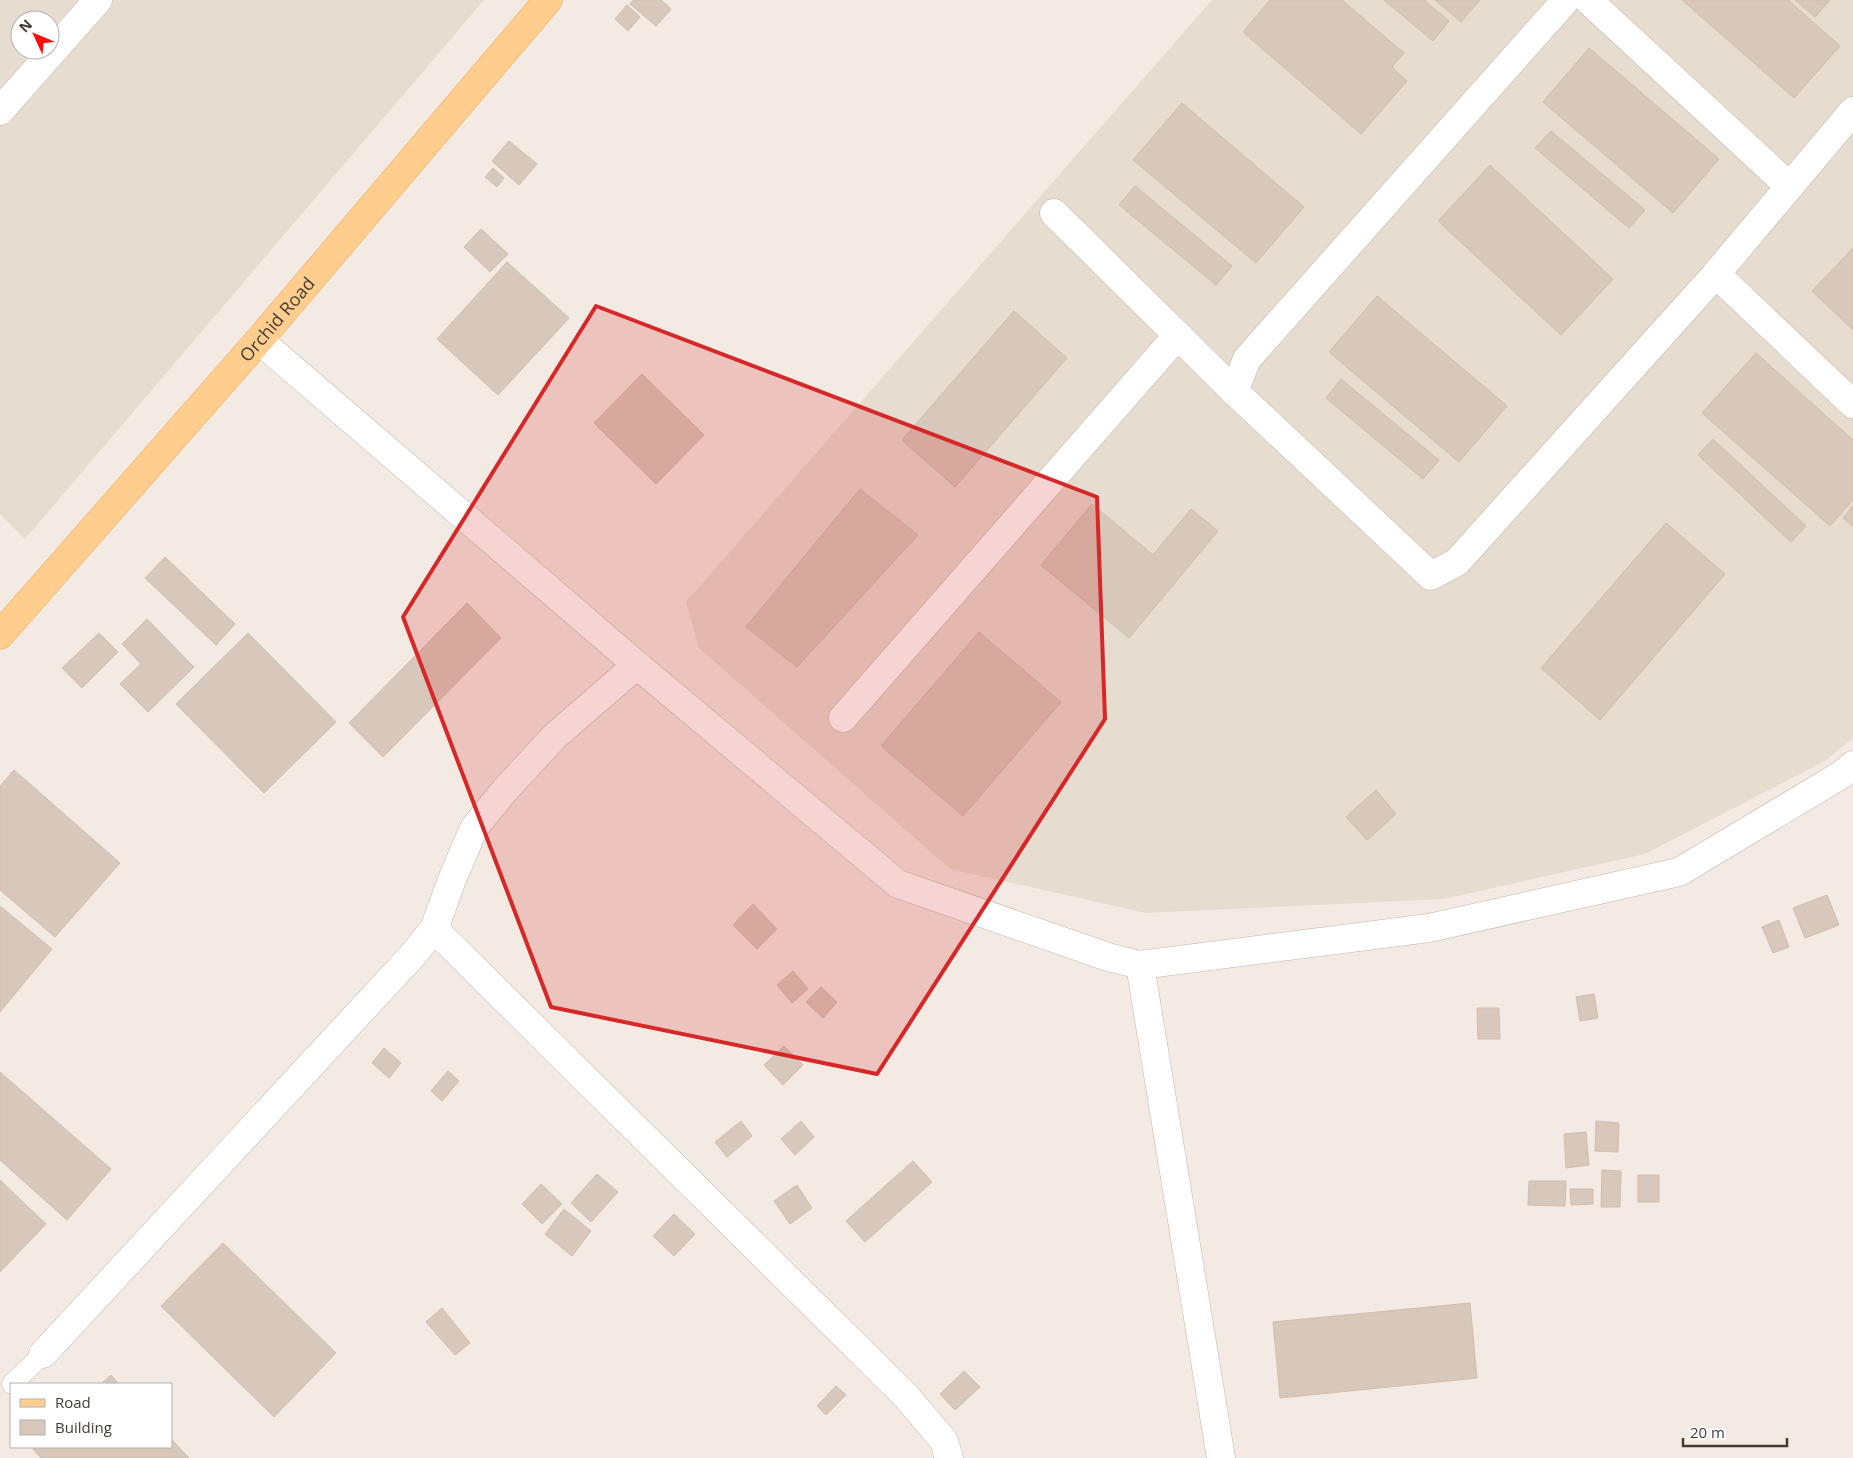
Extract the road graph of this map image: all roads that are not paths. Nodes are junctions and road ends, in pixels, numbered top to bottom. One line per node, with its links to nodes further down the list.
1 (98, 0): 5 (street)
2 (548, 0): 11 (main road, Orchid Road)
3 (1566, 0): 12 (street)
4 (1588, 0): 7 (street)
5 (0, 111)
6 (1853, 111): 7 (street)
7 (1790, 186): 9 (street)
8 (1054, 213): 10 (street)
9 (1716, 274): 12 (street); 13 (street)
10 (1178, 335): 12 (street); 16 (street)
11 (259, 340): 14 (main road, Orchid Road); 15 (street)
12 (1234, 391)
13 (1853, 404)
14 (0, 635)
15 (637, 665): 18 (street); 19 (street)
16 (843, 718)
17 (1853, 765): 19 (street)
18 (434, 929): 20 (street); 24 (street)
19 (1140, 966): 25 (street)
20 (43, 1354): 21 (lane)
21 (14, 1383)
22 (10, 1387): 23 (lane)
23 (0, 1396)
24 (949, 1458)
25 (1221, 1458)

